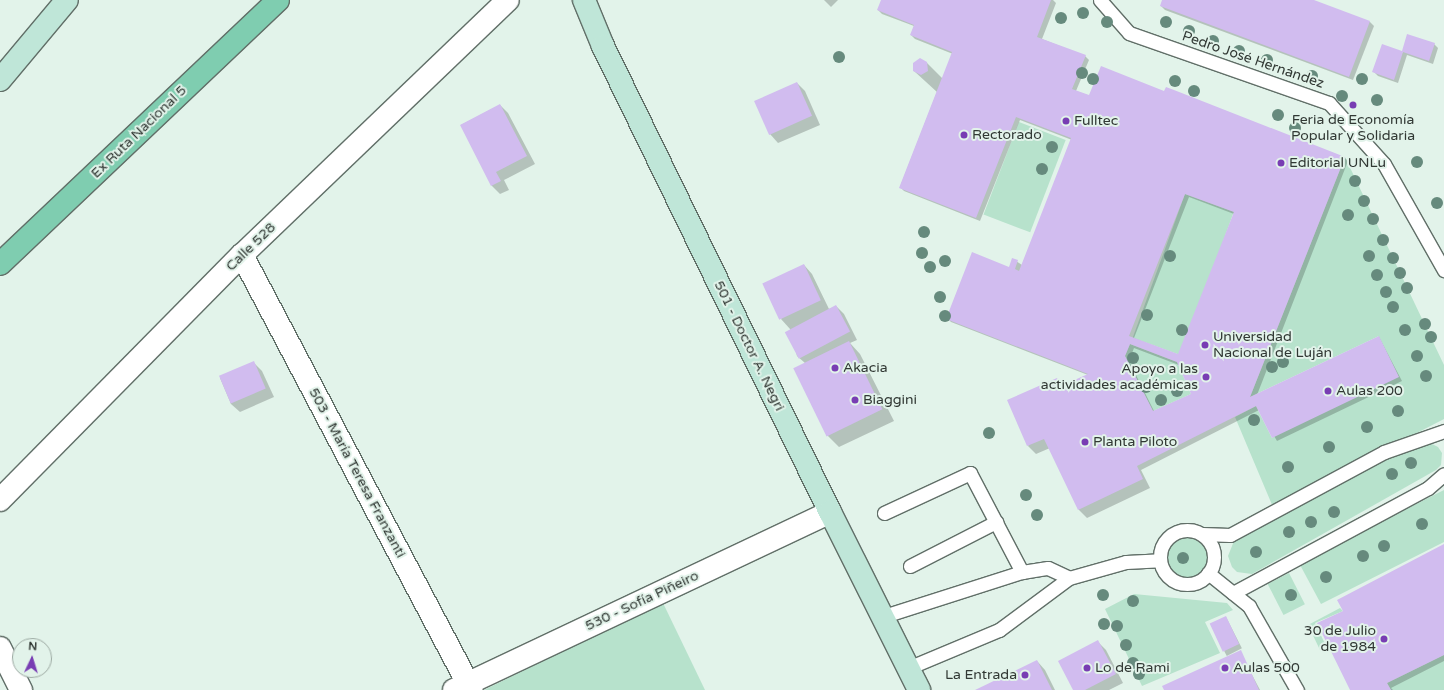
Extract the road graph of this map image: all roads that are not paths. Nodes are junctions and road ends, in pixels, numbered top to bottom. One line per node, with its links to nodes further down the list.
1 (67, 0): 6 (street)
2 (278, 0): 8 (main road, Ex Ruta Nacional 5)
3 (508, 0): 7 (street, Calle 528)
4 (584, 0): 13 (street, 501 - Doctor A. Negri)
5 (1100, 0): 9 (lane, Pedro José Hernández)
6 (0, 80)
7 (242, 255): 12 (street, Calle 528); 26 (street, 503 - María Teresa Franzanti)
8 (0, 264)
9 (1444, 270)
10 (1444, 431): 16 (lane)
11 (1444, 474): 22 (lane)
12 (0, 500)
13 (830, 512): 23 (street, 501 - Doctor A. Negri); 26 (street, 530 - Sofía Piñeiro)
14 (884, 513): 15 (lane)
15 (996, 522): 18 (lane); 19 (lane)
16 (1202, 534): 17 (lane); 20 (lane)
17 (1160, 560): 20 (lane); 21 (lane)
18 (910, 566)
19 (1022, 572): 21 (lane); 23 (lane)
20 (1208, 573): 22 (lane)
21 (1069, 578): 25 (lane)
22 (1233, 593): 29 (lane)
23 (884, 616): 25 (street, 501 - Doctor A. Negri)
24 (0, 648): 27 (street)
25 (908, 668): 28 (street, 501 - Doctor A. Negri)
26 (464, 688)
27 (21, 690)
28 (919, 690)
29 (1297, 690)

